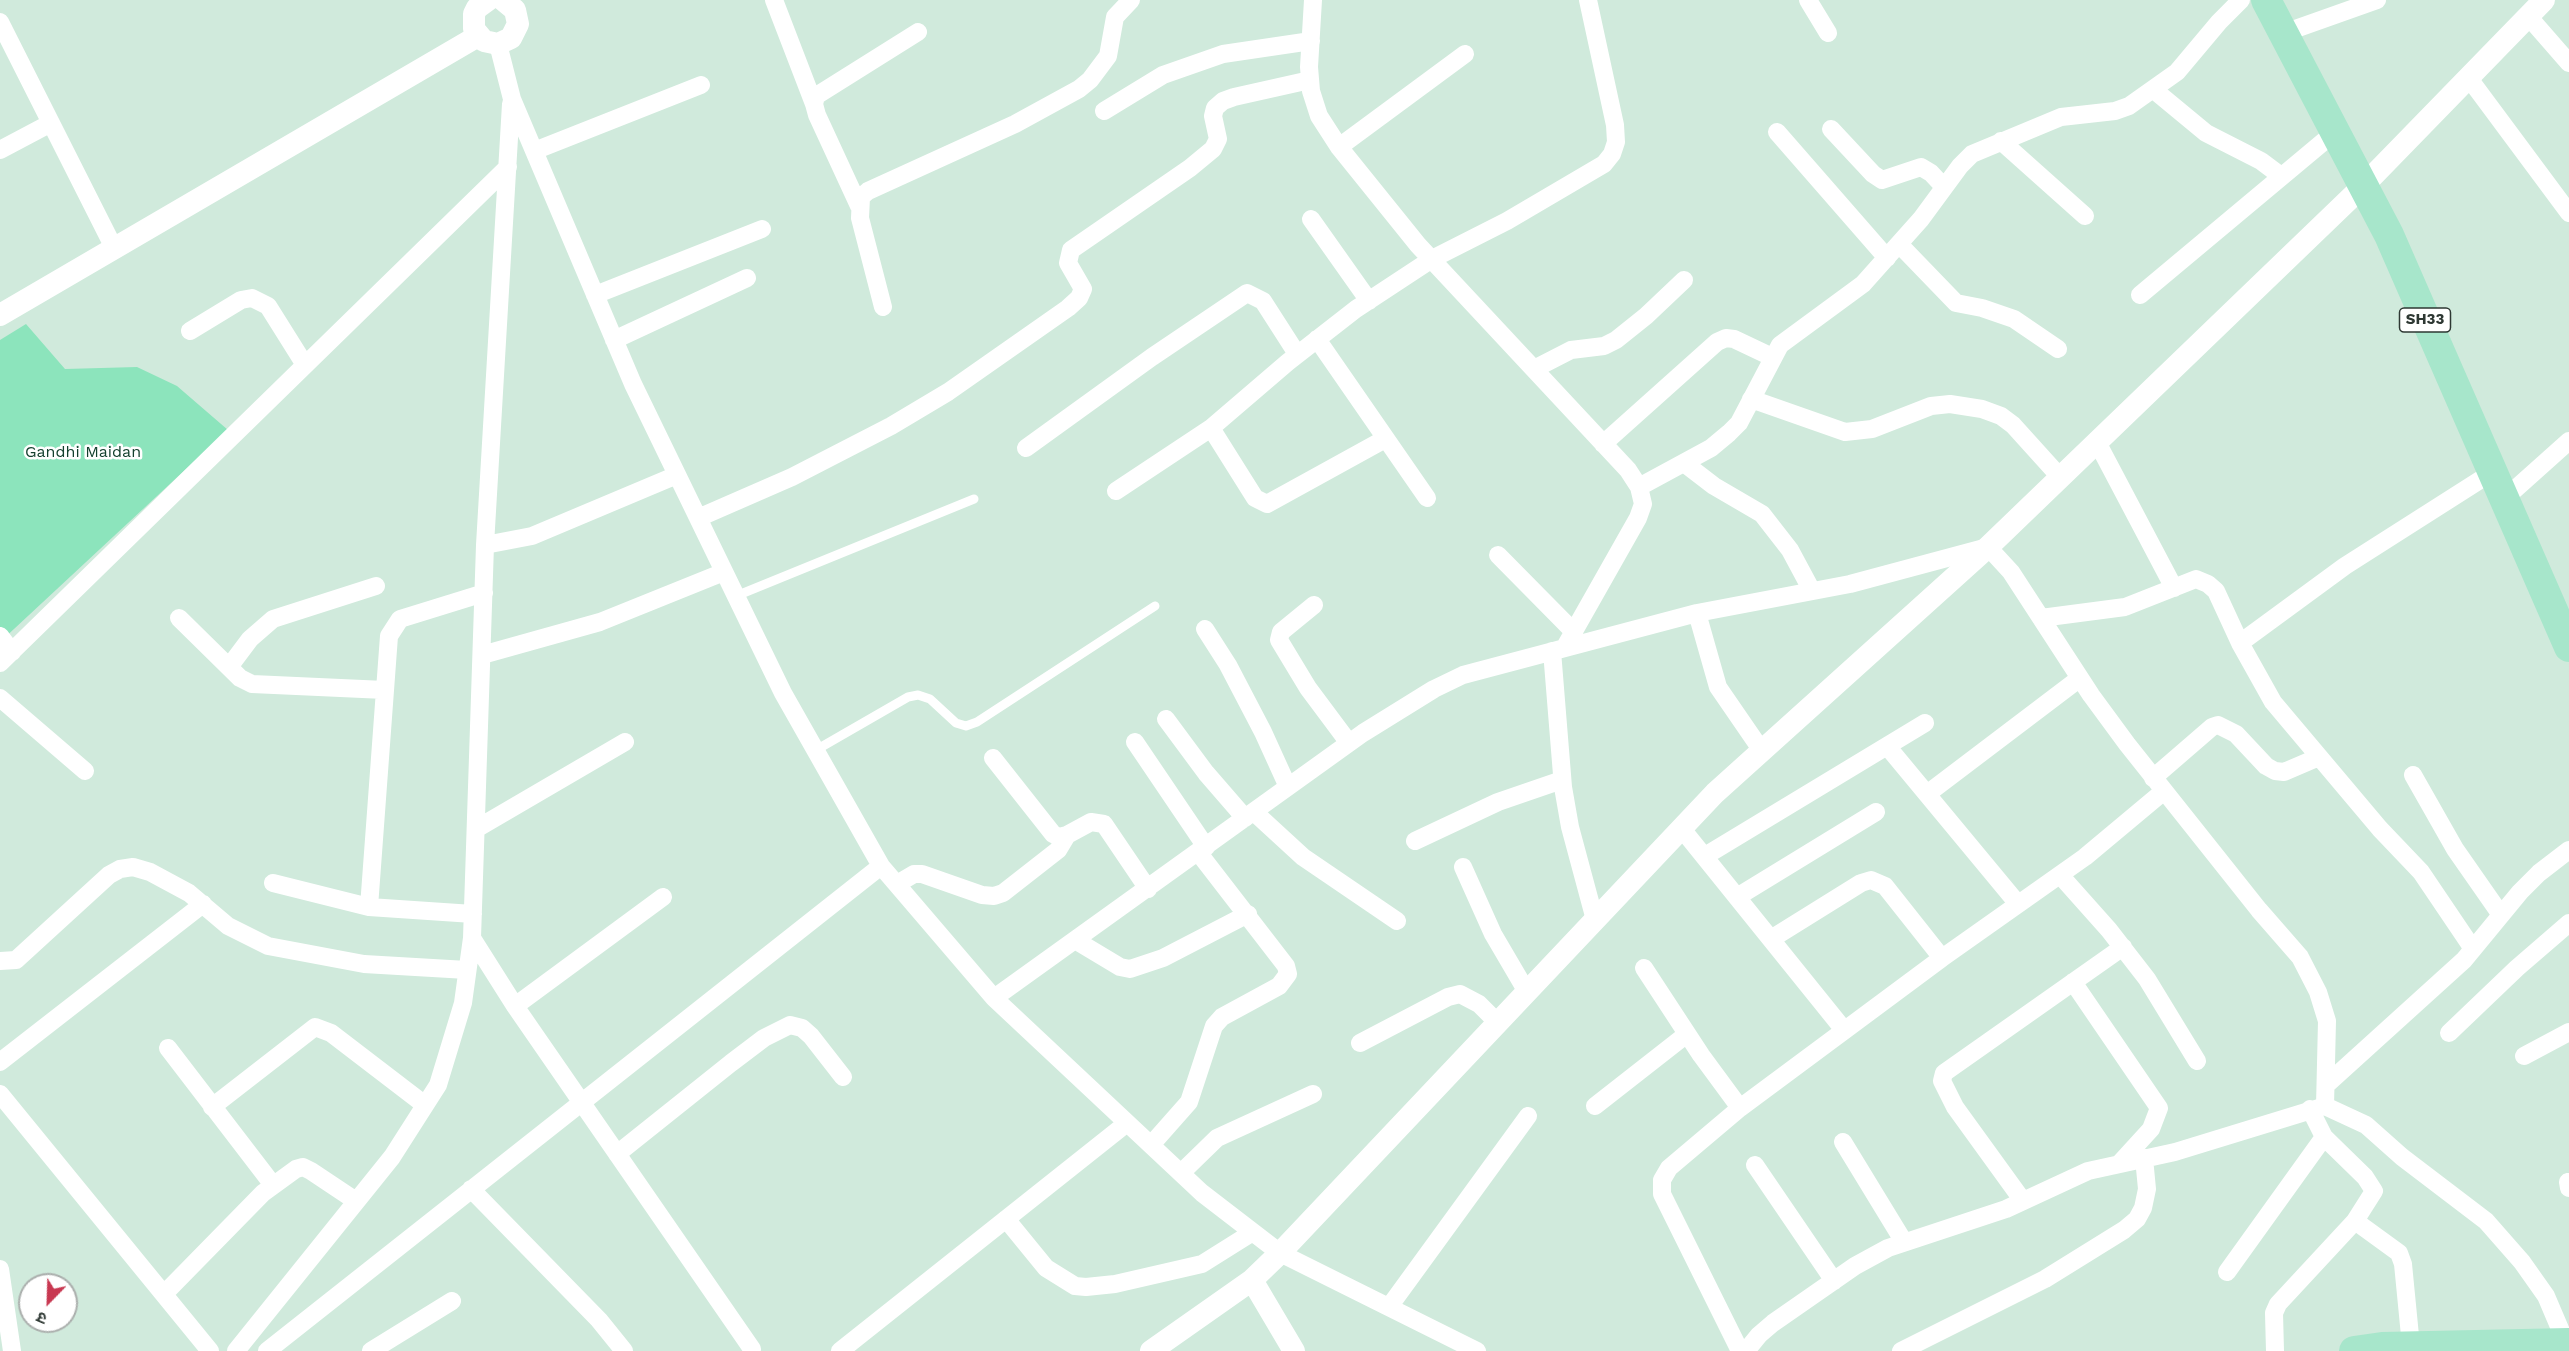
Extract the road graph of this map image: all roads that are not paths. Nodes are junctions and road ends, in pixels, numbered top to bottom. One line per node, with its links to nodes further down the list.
1 (774, 0): 25 (street)
2 (1131, 0): 39 (street)
3 (1313, 0): 17 (street)
4 (1588, 0): 47 (street)
5 (1808, 0): 14 (street)
6 (2241, 0): 23 (street)
7 (2266, 0): 15 (main road, SH33)
8 (2377, 0): 15 (street)
9 (510, 2): 16 (street)
10 (480, 3): 16 (street)
11 (2536, 5): 19 (street); 20 (street)
12 (0, 22): 27 (street)
13 (918, 32): 25 (street)
14 (1828, 33)
15 (2284, 33): 30 (main road, SH33)
16 (488, 40): 24 (street); 45 (street)
17 (1311, 41): 21 (street); 26 (street)
18 (1465, 54): 32 (street)
19 (2569, 63)
20 (2468, 77): 37 (street); 40 (street)
21 (1310, 80): 32 (street); 79 (street)
22 (701, 85): 34 (street)
23 (2154, 90): 31 (street); 36 (street)
24 (512, 99): 34 (street); 35 (street)
25 (814, 104): 39 (street)
26 (1104, 111)
27 (51, 123): 33 (street); 45 (street)
28 (1831, 129): 38 (street)
29 (1777, 132): 46 (street)
30 (2335, 132): 36 (street); 37 (main road, SH33)
31 (2001, 141): 38 (street); 41 (street)
32 (1339, 147): 47 (street)
33 (0, 150)
34 (534, 151): 50 (street)
35 (508, 167): 61 (street); 80 (street)
36 (2281, 176): 51 (street)
37 (2364, 185): 66 (street); 71 (main road, SH33)
38 (1944, 187): 44 (street)
39 (859, 206): 53 (street)
40 (2569, 213)
41 (2085, 216)
42 (1311, 219): 52 (street)
43 (762, 229): 50 (street)
44 (1899, 244): 46 (street); 58 (street)
45 (114, 248): 54 (street)
46 (1887, 258): 60 (street)
47 (1432, 259): 52 (street); 62 (street)
48 (747, 278): 57 (street)
49 (1684, 280): 62 (street)
50 (595, 295): 57 (street)
51 (2140, 295)
52 (1369, 301): 56 (street)
53 (883, 307)
54 (0, 315)
55 (190, 331): 61 (street)
56 (1317, 339): 59 (street); 65 (street)
57 (614, 340): 72 (street)
58 (2058, 349)
59 (1297, 354): 64 (street); 69 (street)
60 (1772, 357): 63 (street); 68 (street)
61 (305, 365): 100 (street)
62 (1534, 369): 68 (street)
63 (1751, 399): 70 (street); 73 (street)
64 (1211, 428): 65 (street); 75 (street)
65 (1385, 439): 76 (street)
66 (2097, 441): 73 (street); 85 (street)
67 (2569, 441): 78 (street)
68 (1603, 444): 74 (street)
69 (1026, 448)
70 (1684, 463): 74 (street); 86 (street)
71 (2491, 473): 78 (main road, SH33); 97 (street)
72 (676, 475): 79 (street); 80 (street)
73 (2060, 477): 81 (street)
74 (1639, 487): 96 (street)
75 (1116, 491)
76 (1427, 498)
77 (974, 500): 88 (lane)
78 (2503, 500): 98 (main road, SH33)
79 (698, 518): 83 (street)
80 (485, 545): 87 (street)
81 (1988, 548): 86 (street); 93 (street); 112 (street)
82 (1498, 555): 96 (street)
83 (724, 572): 88 (street); 99 (street)
84 (376, 586): 101 (street)
85 (2174, 588): 93 (street); 97 (street)
86 (1812, 591): 91 (street)
87 (484, 593): 99 (street); 103 (street)
88 (736, 597): 111 (street)
89 (1314, 605): 109 (street)
90 (1155, 606): 111 (lane)
91 (1697, 613): 96 (street); 112 (street)
92 (178, 618): 101 (street)
93 (2041, 618): 102 (street)
94 (1205, 629): 119 (street)
95 (0, 636): 100 (street)
96 (1564, 643): 109 (street); 117 (street)
97 (2240, 643): 113 (street)
98 (2569, 647)
99 (482, 655): 123 (street)
100 (6, 657)
101 (229, 667): 103 (street)
102 (2080, 678): 118 (street); 120 (street)
103 (385, 690): 140 (street)
104 (0, 698): 115 (street)
105 (1166, 719): 122 (street)
106 (1925, 723): 110 (street)
107 (625, 742): 123 (street)
108 (1135, 742): 127 (street)
109 (1349, 743): 119 (street)
110 (1887, 746): 120 (street); 129 (street)
111 (816, 750): 130 (street)
112 (1762, 751): 124 (street)
113 (2319, 756): 118 (street); 151 (street)
114 (993, 758): 125 (street)
115 (85, 771)
116 (2413, 776): 143 (street)
117 (1562, 780): 126 (street); 145 (street)
118 (2158, 784): 132 (street); 171 (street)
119 (1288, 787): 122 (street)
120 (1927, 794): 139 (street)
121 (1876, 812): 137 (street)
122 (1250, 815): 127 (street); 144 (street)
123 (476, 829): 141 (street)
124 (1682, 829): 129 (street); 145 (street)
125 (1067, 834): 134 (street); 135 (street)
126 (1415, 841)
127 (1202, 850): 135 (street); 142 (street)
128 (2569, 850): 143 (street)
129 (1705, 856): 137 (street)
130 (881, 866): 134 (street); 174 (street)
131 (1463, 867): 157 (street)
132 (2060, 875): 139 (street); 150 (street)
133 (273, 883): 140 (street)
134 (897, 884): 158 (street)
135 (1148, 889): 149 (street)
136 (663, 897): 159 (street)
137 (1737, 897): 148 (street)
138 (203, 904): 153 (street); 155 (street); 169 (street)
139 (2018, 904): 152 (street)
140 (369, 907): 141 (street)
141 (473, 914): 147 (street)
142 (1248, 914): 149 (street); 184 (street)
143 (2501, 915): 151 (street)
144 (1397, 921)
145 (1595, 921): 157 (street)
146 (2569, 923): 163 (street)
147 (472, 938): 155 (street); 159 (street)
148 (1771, 939): 152 (street); 161 (street)
149 (1075, 940): 158 (street)
150 (2123, 947): 156 (street); 168 (street)
151 (2473, 949): 171 (street)
152 (1942, 958): 161 (street)
153 (0, 961)
154 (1644, 968): 164 (street)
155 (468, 970): 175 (street)
156 (2073, 982): 187 (street); 195 (street)
157 (1527, 992): 160 (street)
158 (994, 998): 181 (street)
159 (515, 1006): 174 (street)
160 (1498, 1023): 165 (street); 200 (street)
161 (1844, 1030): 179 (street)
162 (2569, 1032): 167 (street)
163 (2449, 1033)
164 (1687, 1034): 176 (street); 179 (street)
165 (1360, 1043)
166 (168, 1047): 177 (street)
167 (2524, 1056)
168 (2197, 1061)
169 (0, 1062)
170 (843, 1077): 185 (street)
171 (2326, 1085): 178 (street)
172 (0, 1094): 205 (street)
173 (1313, 1094): 189 (street)
174 (581, 1102): 185 (street); 193 (street)
175 (425, 1105): 177 (street); 194 (street)
176 (1595, 1106)
177 (212, 1107): 191 (street)
178 (2318, 1107): 182 (street); 186 (street); 208 (street)
179 (1740, 1108): 221 (street)
180 (1528, 1116): 207 (street)
181 (1127, 1123): 184 (street); 196 (street)
182 (2324, 1137): 197 (street); 202 (street)
183 (1843, 1142): 199 (street)
184 (1151, 1145): 189 (street)
185 (617, 1154): 210 (street)
186 (2144, 1158): 187 (street); 223 (street)
187 (2119, 1164): 195 (street)
188 (1755, 1165): 204 (street)
189 (1181, 1173): 198 (street)
190 (2568, 1182): 192 (street)
191 (273, 1185): 194 (street); 205 (street)
192 (2569, 1188)
193 (471, 1189): 214 (street); 216 (street)
194 (356, 1201): 213 (street)
195 (2023, 1201): 199 (street)
196 (1006, 1219): 198 (street); 217 (street)
197 (2355, 1221): 209 (street); 224 (street)
198 (1253, 1232): 200 (street)
199 (1904, 1242): 204 (street)
200 (1280, 1253): 203 (street); 207 (street)
201 (0, 1269): 211 (street)
202 (2227, 1272)
203 (1252, 1280): 218 (street); 219 (street)
204 (1833, 1281): 222 (street)
205 (165, 1293): 212 (street)
206 (452, 1301): 215 (street)
207 (1389, 1307): 220 (street)
208 (2567, 1346): 209 (main road)
209 (2403, 1348): 225 (main road)
210 (752, 1349)
211 (12, 1351)
212 (210, 1351)
213 (236, 1351)
214 (267, 1351)
215 (371, 1351)
216 (624, 1351)
217 (840, 1351)
218 (1151, 1351)
219 (1294, 1351)
220 (1477, 1351)
221 (1740, 1351)
222 (1746, 1351)
223 (1901, 1351)
224 (2275, 1351)
225 (2354, 1351)

